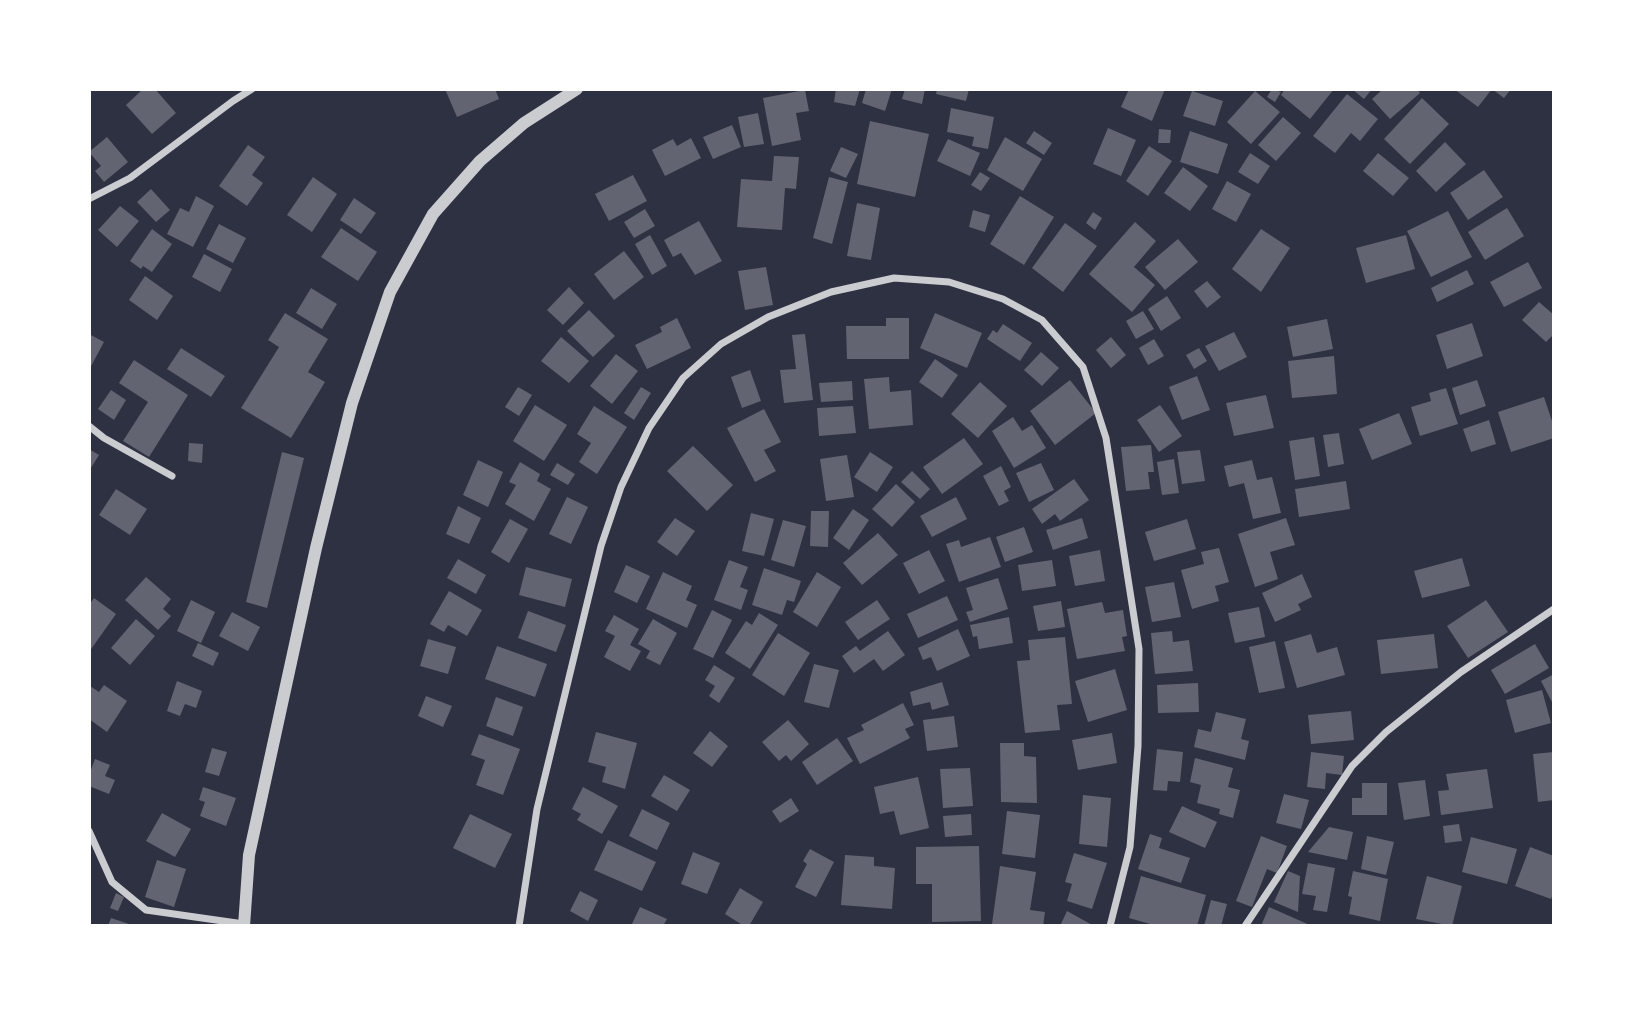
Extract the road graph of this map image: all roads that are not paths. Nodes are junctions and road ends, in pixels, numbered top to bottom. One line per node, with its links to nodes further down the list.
1 (252, 89): 3 (street)
2 (577, 89): 8 (street)
3 (89, 199)
4 (89, 426): 5 (street)
5 (172, 476)
6 (1554, 608): 11 (street)
7 (89, 831): 8 (street)
8 (244, 925)
9 (519, 926): 10 (street)
10 (1110, 926)
11 (1245, 926)

